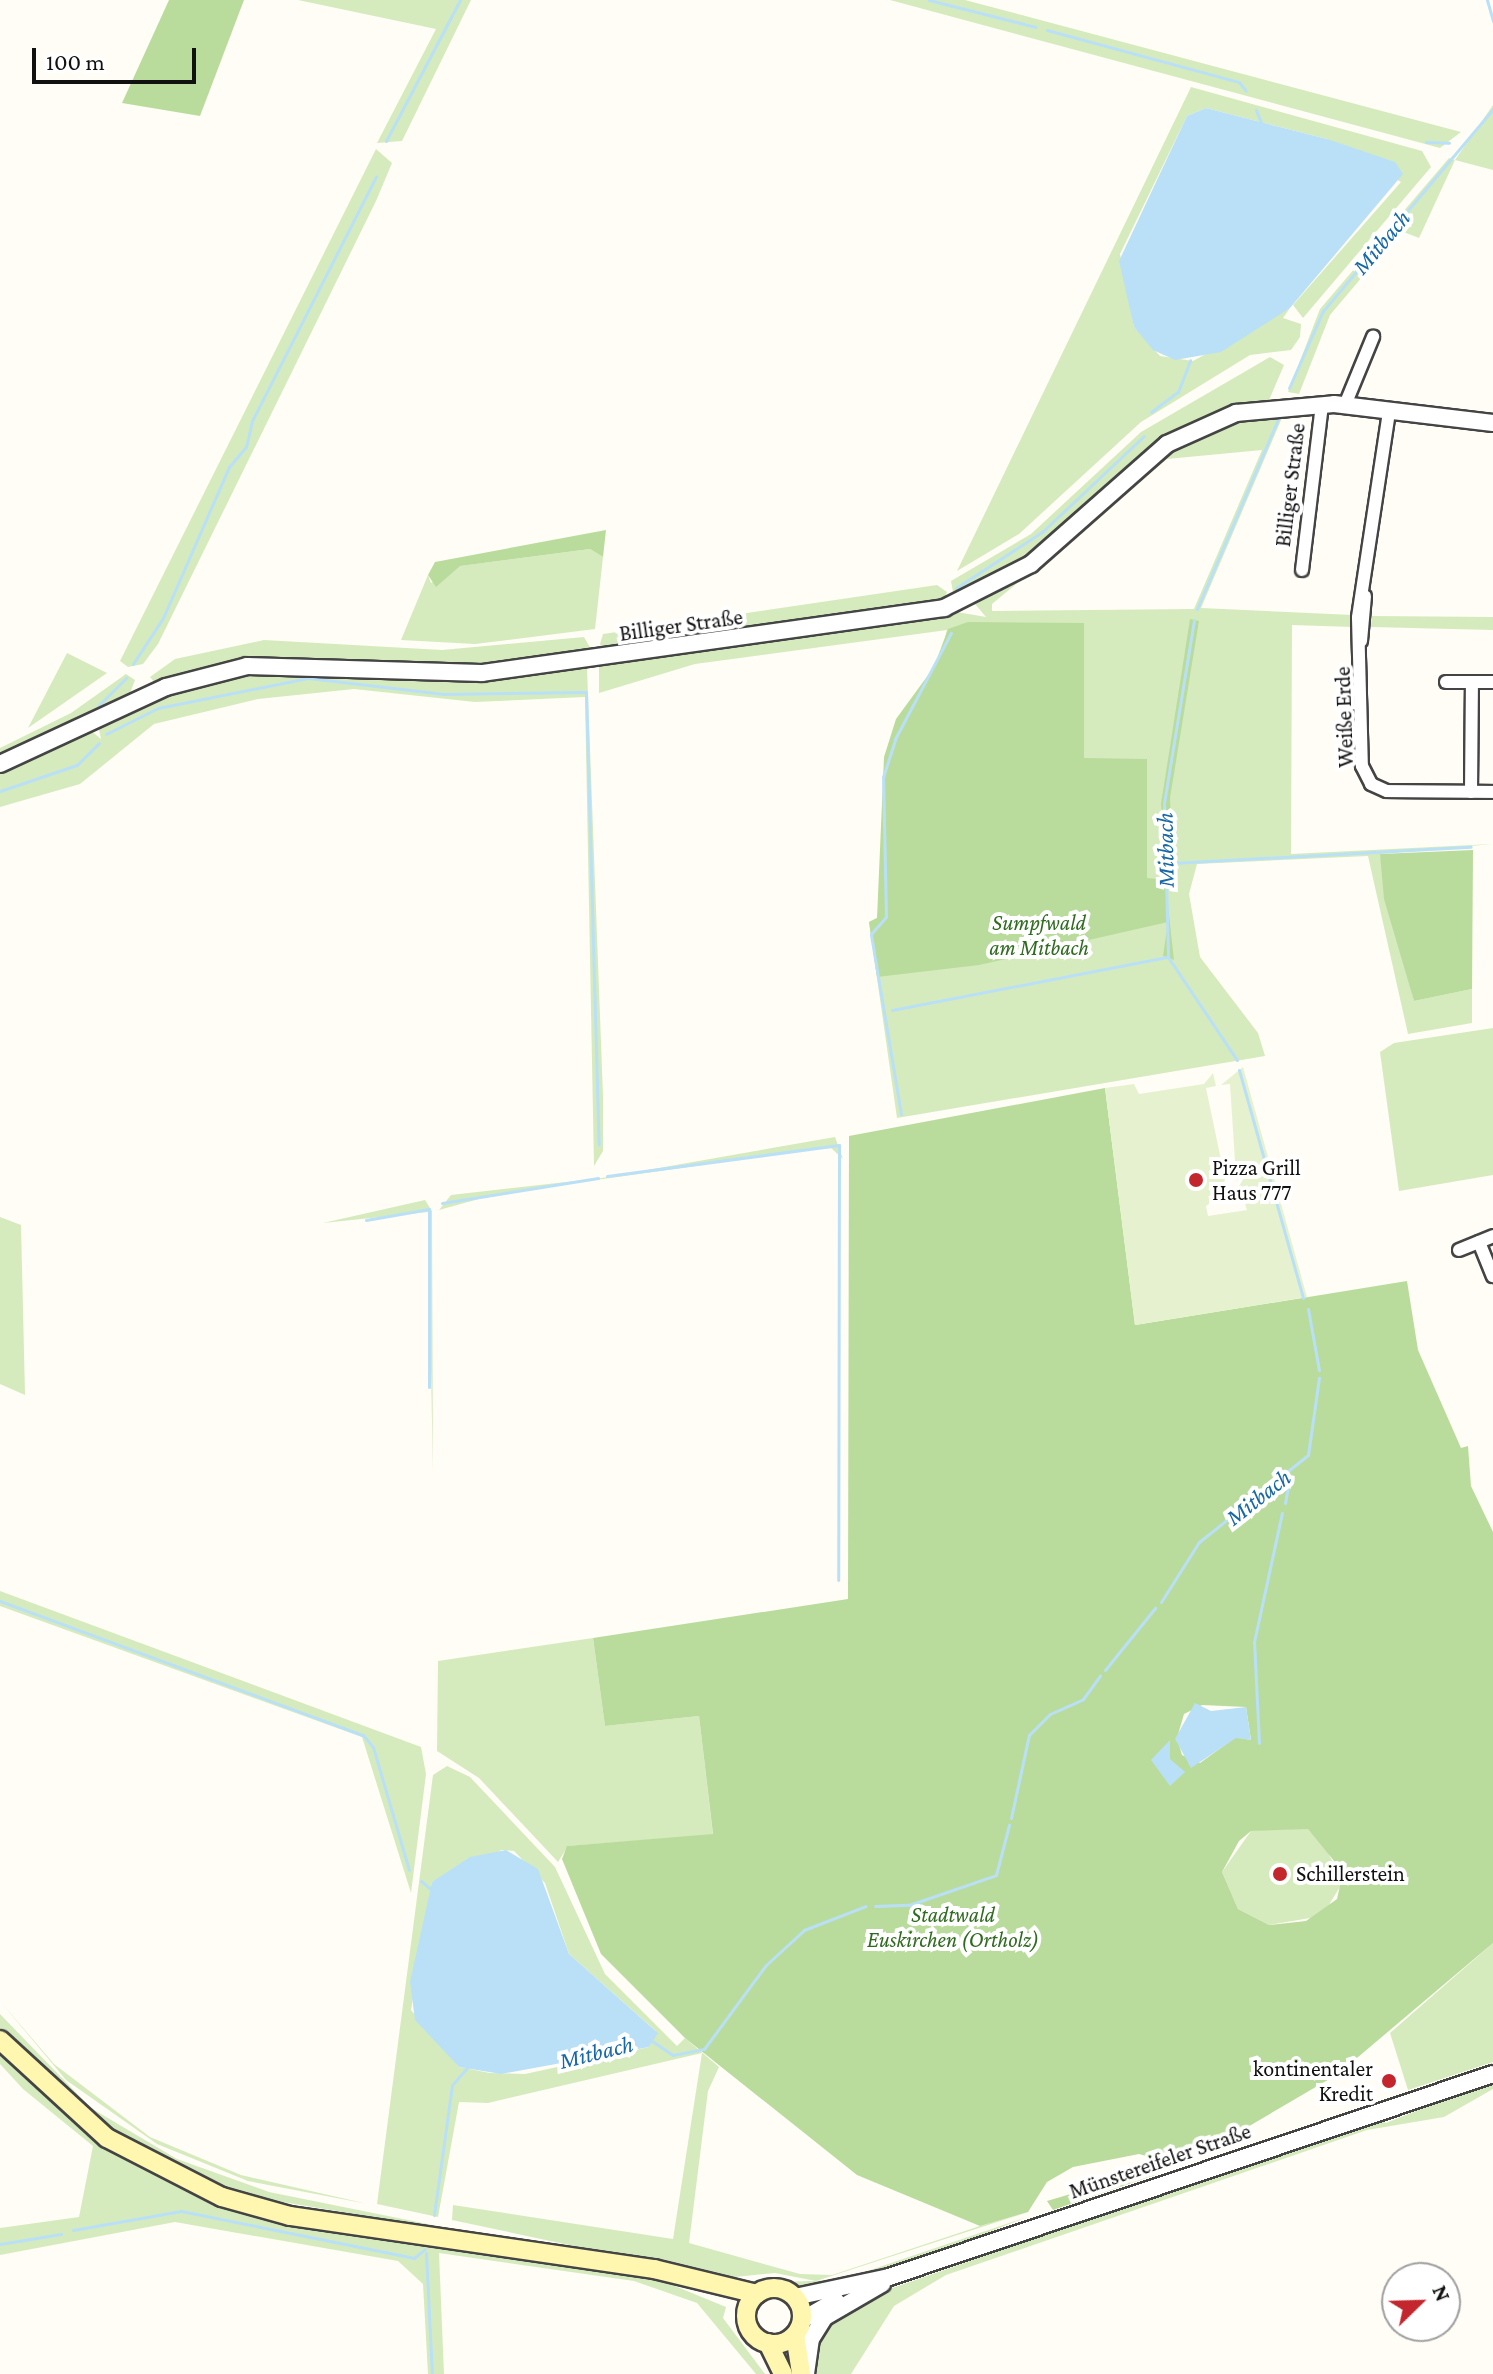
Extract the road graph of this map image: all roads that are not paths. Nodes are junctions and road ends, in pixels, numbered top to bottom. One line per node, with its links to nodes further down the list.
1 (1373, 337): 3 (street)
2 (1322, 405): 3 (street, Billiger Straße); 6 (street, Billiger Straße); 10 (street, Billiger Straße)
3 (1345, 405): 4 (street, Billiger Straße)
4 (1389, 412): 5 (street, Billiger Straße); 11 (street, Weiße Erde)
5 (1493, 423)
6 (1302, 570)
7 (1446, 682): 8 (street)
8 (1472, 682): 9 (street); 11 (street)
9 (1493, 682)
10 (0, 764)
11 (1471, 792): 12 (street, Weiße Erde)
12 (1493, 792)
13 (1493, 1236): 14 (street)
14 (1479, 1242): 15 (street); 16 (street)
15 (1459, 1250)
16 (1493, 1276)
17 (0, 2040): 19 (main road)
18 (1493, 2074): 20 (street, Münstereifeler Straße)
19 (637, 2268): 21 (main road); 23 (main road)
20 (889, 2277): 22 (street, Münstereifeler Straße); 24 (street, Münstereifeler Straße); 27 (street)
21 (757, 2294): 22 (main road); 23 (main road)
22 (795, 2297): 24 (main road)
23 (747, 2319): 25 (main road)
24 (798, 2327): 25 (main road); 27 (main road)
25 (768, 2343): 26 (main road)
26 (783, 2374)
27 (804, 2374)

